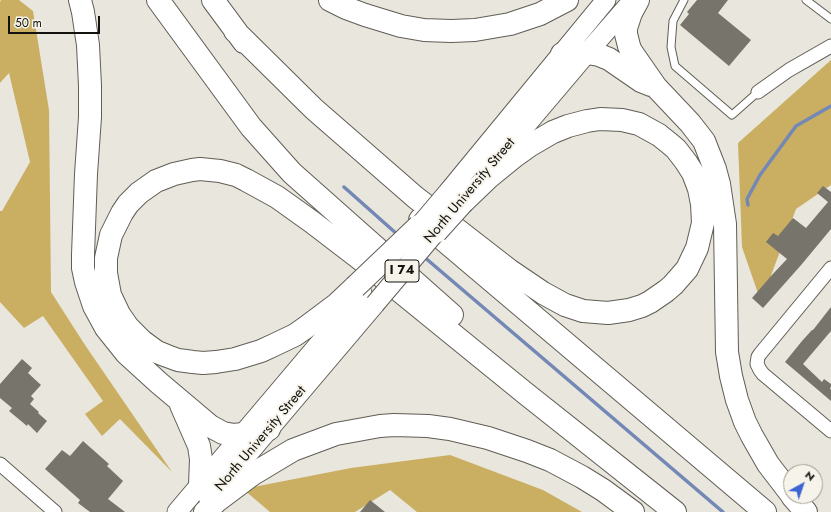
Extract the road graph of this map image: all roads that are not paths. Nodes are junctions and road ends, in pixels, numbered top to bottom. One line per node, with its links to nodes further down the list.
1 (80, 0): 21 (highway)
2 (158, 0): 35 (highway, I 74)
3 (213, 0): 12 (highway)
4 (330, 0): 5 (highway)
5 (567, 0)
6 (606, 0): 15 (main road, North University Street)
7 (634, 0): 14 (main road, North University Street)
8 (638, 0): 16 (highway)
9 (684, 0): 17 (lane)
10 (806, 0): 11 (lane)
11 (831, 19)
12 (236, 31): 18 (highway); 36 (highway)
13 (831, 46): 17 (street)
14 (587, 53): 15 (highway); 16 (highway); 18 (main road, North University Street)
15 (562, 54): 18 (main road, North University Street)
16 (656, 87): 26 (highway)
17 (758, 92)
18 (458, 198): 20 (highway, bridge)
19 (831, 268): 23 (street)
20 (364, 295): 22 (main road, North University Street); 24 (main road, North University Street); 34 (highway)
21 (179, 400): 24 (highway); 27 (highway)
22 (269, 429): 24 (highway); 31 (main road, North University Street)
23 (831, 431)
24 (243, 434): 27 (main road, North University Street)
25 (0, 464): 29 (street)
26 (783, 483)
27 (200, 485): 30 (main road, North University Street)
28 (799, 504): 37 (highway)
29 (55, 512)
30 (177, 512)
31 (199, 512)
32 (205, 512): 33 (highway)
33 (634, 512)
34 (675, 512)
35 (679, 512)
36 (765, 512)
37 (806, 512)

